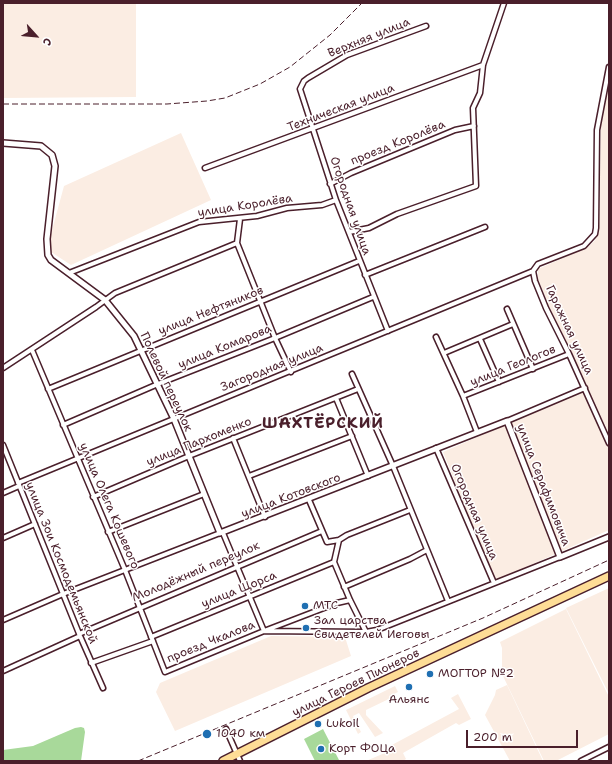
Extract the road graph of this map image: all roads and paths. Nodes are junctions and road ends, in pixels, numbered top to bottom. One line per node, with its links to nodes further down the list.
1 (504, 3): 3 (street)
2 (426, 26): 5 (street, Верхняя улица)
3 (483, 65): 6 (street); 7 (street, Техническая улица)
4 (609, 67): 17 (street)
5 (301, 85): 7 (street, Огородная улица)
6 (474, 126): 10 (street, проезд Королёва); 14 (street)
7 (314, 129): 9 (street, Техническая улица); 10 (street, Огородная улица)
8 (3, 143): 18 (street, Полевой переулок)
9 (205, 168)
10 (330, 184): 11 (street, Огородная улица)
11 (336, 200): 12 (street, улица Королёва); 14 (street, Огородная улица)
12 (240, 219): 15 (street); 18 (street, улица Королёва)
13 (485, 227): 19 (street)
14 (349, 232): 16 (street, Огородная улица)
15 (237, 243): 21 (street); 22 (street)
16 (359, 261): 19 (street, Огородная улица); 22 (street, улица Нефтяников)
17 (533, 271): 25 (street, Загородная улица); 32 (street, Гаражная улица)
18 (69, 273): 21 (street, Полевой переулок)
19 (365, 275): 20 (street, Огородная улица)
20 (373, 296): 25 (street, Огородная улица); 27 (street, улица Комарова)
21 (105, 300): 29 (street, Полевой переулок); 30 (street)
22 (261, 302): 27 (street); 29 (street, улица Нефтяников)
23 (508, 309): 24 (street)
24 (514, 324): 28 (street); 34 (street)
25 (388, 331): 35 (street, Загородная улица)
26 (436, 337): 31 (street)
27 (275, 338): 35 (street); 38 (street, улица Комарова)
28 (480, 339): 31 (street); 37 (street)
29 (142, 349): 38 (street, Полевой переулок); 40 (street, улица Нефтяников)
30 (32, 350): 33 (street); 40 (street, улица Олега Кошевого)
31 (444, 353): 42 (street)
32 (569, 354): 34 (street, улица Геологов); 39 (street, Гаражная улица)
33 (3, 368)
34 (533, 369): 37 (street, улица Геологов)
35 (291, 372): 44 (street, Загородная улица)
36 (352, 374): 41 (street)
37 (499, 382): 42 (street, улица Геологов)
38 (158, 384): 44 (street, Полевой переулок); 46 (street, улица Комарова)
39 (585, 388): 45 (street, улица Котовского); 50 (street, Гаражная улица)
40 (48, 389): 46 (street, улица Олега Кошевого)
41 (358, 389): 43 (street, улица Пархоменко); 55 (street)
42 (463, 396): 47 (street)
43 (336, 398): 48 (street); 49 (street, улица Пархоменко)
44 (174, 419): 53 (street, Полевой переулок); 54 (street, Загородная улица)
45 (507, 420): 47 (street, улица Котовского); 73 (street, улица Серафимовича)
46 (64, 425): 54 (street, улица Олега Кошевого)
47 (477, 432): 52 (street, улица Котовского)
48 (352, 436): 56 (street); 57 (street)
49 (233, 438): 53 (street, улица Пархоменко); 56 (street)
50 (609, 443)
51 (3, 445): 58 (street, улица Зои Космодемьянской)
52 (436, 448): 55 (street, улица Котовского); 78 (street, Огородная улица)
53 (189, 456): 60 (street, Полевой переулок); 61 (street, улица Пархоменко)
54 (78, 459): 58 (street, Загородная улица); 61 (street, улица Олега Кошевого)
55 (393, 466): 57 (street, улица Котовского); 63 (street)
56 (249, 476): 64 (street)
57 (368, 476): 62 (street, улица Котовского)
58 (19, 485): 59 (street, Загородная улица); 65 (street, улица Зои Космодемьянской)
59 (3, 493)
60 (204, 494): 67 (street); 68 (street, Полевой переулок)
61 (94, 497): 67 (street, улица Олега Кошевого)
62 (309, 500): 64 (street, улица Котовского); 66 (street)
63 (410, 510): 71 (street); 72 (street)
64 (265, 517): 68 (street, улица Котовского)
65 (35, 524): 70 (street); 80 (street, улица Зои Космодемьянской)
66 (322, 531): 71 (street); 75 (street, Молодёжный переулок)
67 (108, 532): 76 (street, улица Олега Кошевого)
68 (222, 533): 75 (street, Полевой переулок); 76 (street, улица Котовского)
69 (609, 537): 73 (street)
70 (3, 538)
71 (340, 540): 74 (street)
72 (427, 550): 79 (street); 83 (street)
73 (560, 557): 78 (street)
74 (334, 562): 79 (street); 81 (street, улица Щорса)
75 (238, 565): 81 (street, Полевой переулок); 84 (street, Молодёжный переулок)
76 (125, 570): 80 (street, улица Котовского); 84 (street, улица Олега Кошевого)
77 (609, 576): 96 (main road, улица Героев Пионеров)
78 (494, 583): 83 (street)
79 (344, 587): 82 (street)
80 (63, 594): 85 (street, улица Котовского); 88 (street, улица Зои Космодемьянской)
81 (250, 596): 86 (street, Полевой переулок); 89 (street, улица Щорса)
82 (350, 600): 86 (street, проезд Чкалова); 87 (street)
83 (448, 601): 87 (street)
84 (138, 607): 88 (street, Молодёжный переулок); 89 (street, улица Олега Кошевого)
85 (3, 620)
86 (264, 631): 87 (street, проезд Чкалова); 92 (street, проезд Чкалова)
87 (366, 632)
88 (79, 635): 90 (street, улица Зои Космодемьянской); 91 (street)
89 (152, 639): 90 (street, улица Щорса); 92 (street, улица Олега Кошевого)
90 (91, 663): 93 (street, улица Зои Космодемьянской)
91 (3, 671)
92 (165, 672)
93 (103, 688)
94 (226, 729): 96 (street)
95 (609, 747): 98 (street)
96 (235, 758): 97 (main road, улица Героев Пионеров)
97 (223, 761)
98 (581, 761)

